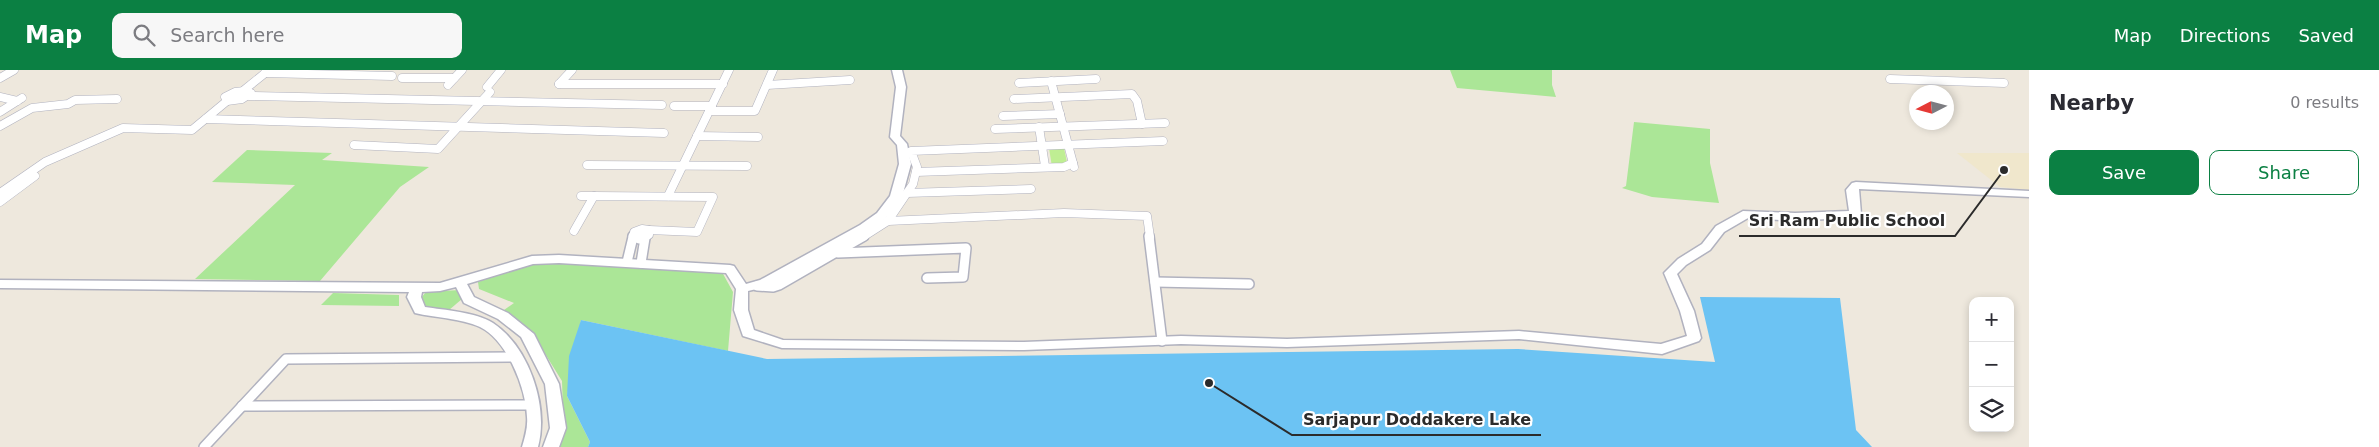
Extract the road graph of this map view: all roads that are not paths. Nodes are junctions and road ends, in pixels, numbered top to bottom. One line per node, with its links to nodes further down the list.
1 (14, 70): 10 (street)
2 (462, 70): 12 (street)
3 (501, 70): 28 (street)
4 (572, 70): 19 (street)
5 (729, 70): 19 (street)
6 (773, 70): 20 (street)
7 (897, 70): 75 (main road)
8 (267, 72): 9 (street); 22 (street)
9 (392, 76)
10 (0, 78)
11 (402, 78): 12 (street)
12 (454, 78): 21 (street)
13 (1096, 78): 16 (street)
14 (850, 80): 20 (street)
15 (1890, 80): 18 (street)
16 (1051, 81): 17 (street); 24 (street)
17 (1019, 83)
18 (2004, 83)
19 (723, 84): 31 (street)
20 (767, 84): 31 (street)
21 (448, 85)
22 (246, 93): 28 (street); 35 (street)
23 (0, 96): 26 (street)
24 (1055, 97): 25 (street); 33 (street); 37 (street)
25 (1014, 99)
26 (20, 100): 32 (street)
27 (117, 100): 38 (street)
28 (481, 103): 29 (street); 39 (street)
29 (662, 106)
30 (674, 106): 31 (street)
31 (711, 109): 45 (street)
32 (0, 112)
33 (1060, 114): 34 (street); 40 (street)
34 (1003, 116)
35 (206, 119): 39 (street); 42 (street)
36 (1165, 123): 37 (street)
37 (1142, 124): 40 (street)
38 (0, 126)
39 (459, 126): 44 (street); 48 (street)
40 (1063, 126): 41 (street); 49 (street)
41 (1039, 127): 43 (street); 50 (street)
42 (123, 128): 57 (street); 63 (street)
43 (995, 128)
44 (664, 134)
45 (697, 136): 46 (street); 52 (street)
46 (758, 136)
47 (1163, 141): 49 (street)
48 (354, 145)
49 (1068, 145): 50 (street); 54 (street)
50 (1043, 146): 54 (street); 55 (street)
51 (587, 164): 52 (street)
52 (682, 166): 53 (street); 62 (street)
53 (747, 166)
54 (1045, 166): 55 (street)
55 (916, 172): 58 (street)
56 (1031, 189): 58 (street)
57 (0, 193)
58 (907, 193): 64 (street)
59 (2029, 194): 78 (main road)
60 (581, 196): 61 (street)
61 (594, 196): 62 (street); 65 (street)
62 (668, 196): 66 (street)
63 (0, 202)
64 (888, 221): 67 (street); 72 (street)
65 (574, 231)
66 (647, 234): 68 (street); 69 (street)
67 (838, 253): 70 (street); 75 (street)
68 (626, 262): 69 (main road); 71 (main road)
69 (641, 263): 77 (main road)
70 (927, 278)
71 (460, 282): 76 (main road); 84 (main road)
72 (1155, 282): 74 (street); 78 (street)
73 (0, 284): 76 (main road)
74 (1249, 284)
75 (756, 286): 77 (main road)
76 (416, 288): 79 (main road)
77 (742, 290): 78 (main road)
78 (1162, 341)
79 (514, 357): 80 (main road); 81 (street)
80 (532, 405): 81 (street); 83 (main road)
81 (242, 406): 82 (street)
82 (204, 447)
83 (530, 447)
84 (551, 447)

